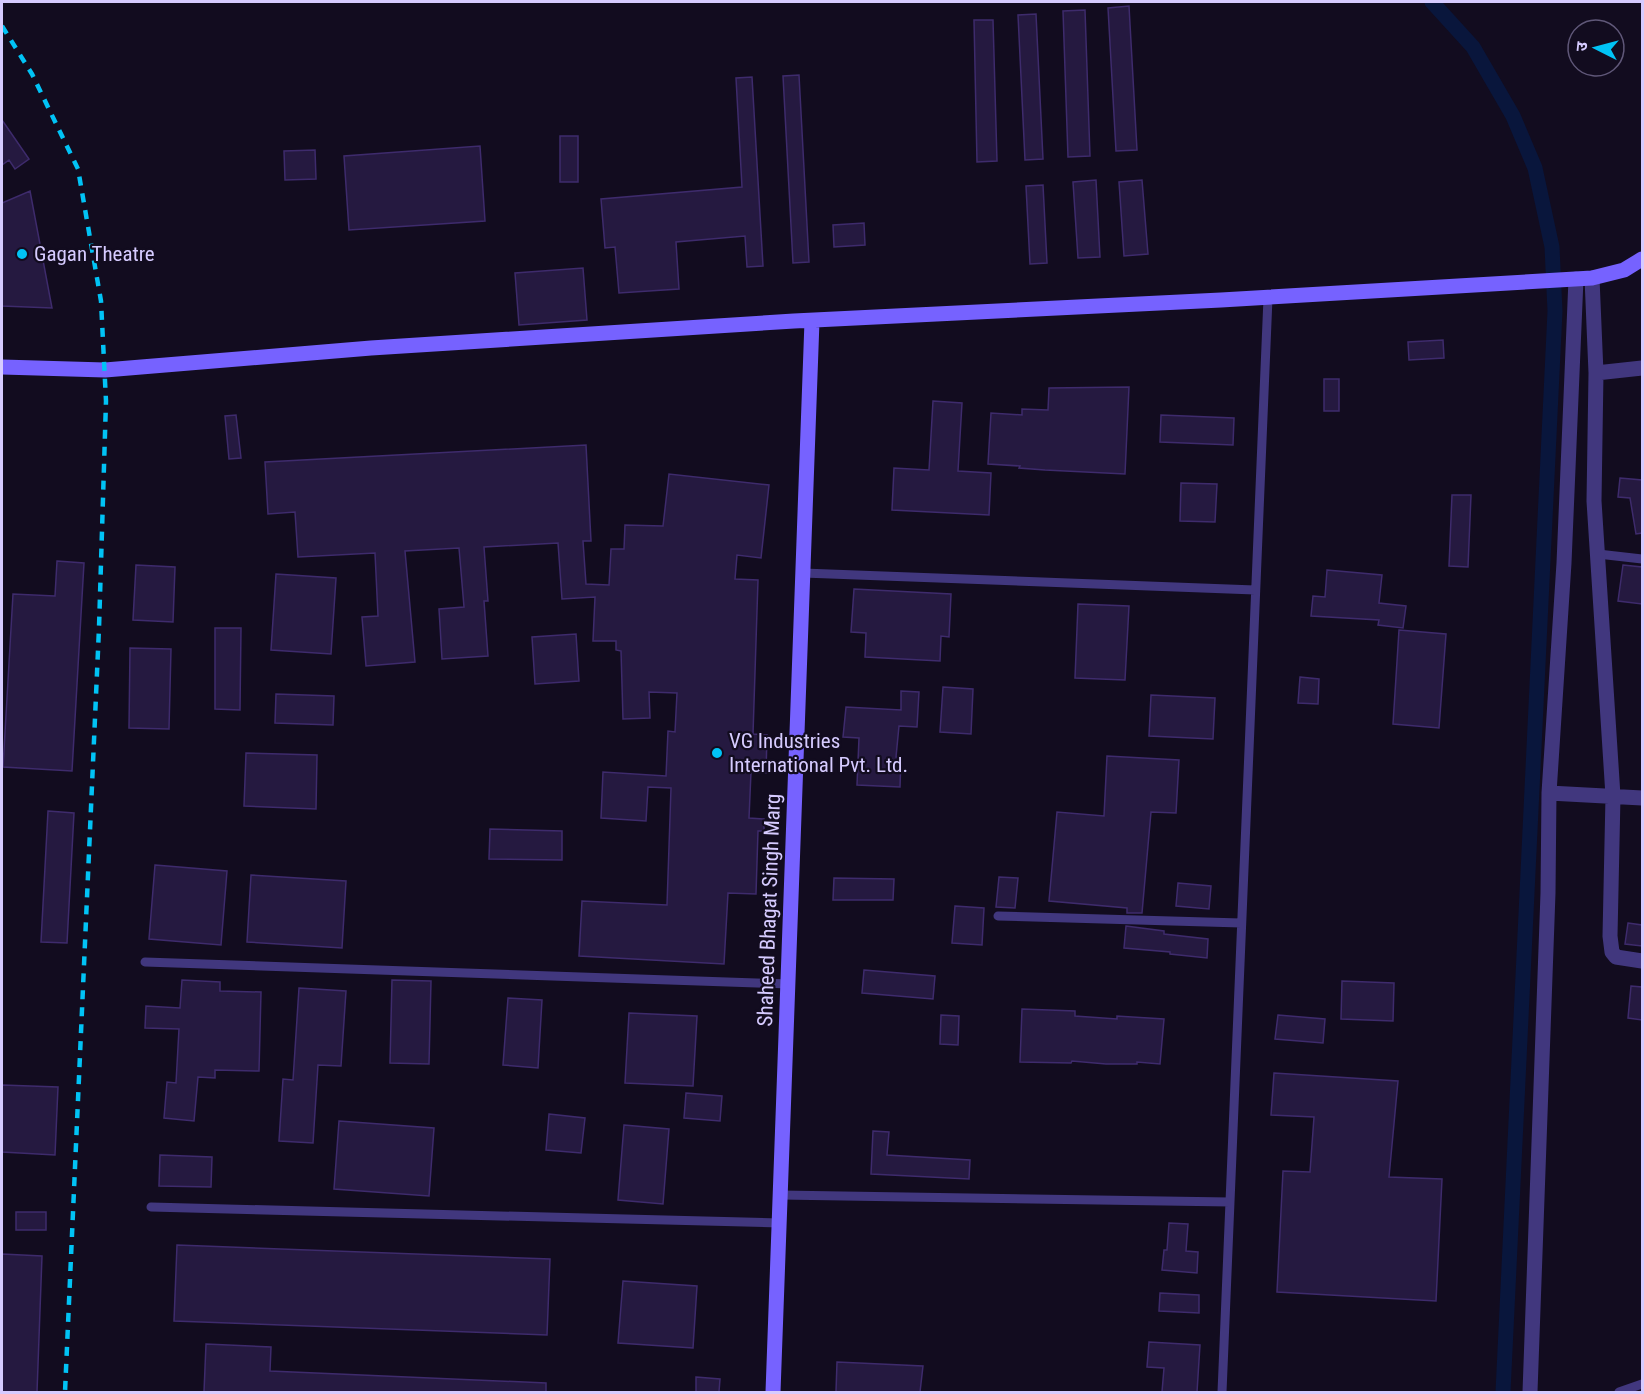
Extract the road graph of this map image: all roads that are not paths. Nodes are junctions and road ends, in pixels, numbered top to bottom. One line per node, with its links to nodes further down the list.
1 (1642, 259): 2 (street)
2 (1592, 278): 3 (street); 8 (street)
3 (1571, 279): 4 (street); 13 (street)
4 (1268, 297): 5 (street); 12 (lane)
5 (812, 321): 6 (street); 11 (street, Shaheed Bhagat Singh Marg)
6 (2, 367)
7 (1642, 368): 8 (street)
8 (1596, 373): 9 (street)
9 (1598, 554): 10 (lane); 14 (street)
10 (1642, 559)
11 (803, 573): 12 (lane); 20 (street, Shaheed Bhagat Singh Marg)
12 (1255, 590): 17 (lane)
13 (1549, 793): 14 (street); 28 (street)
14 (1613, 796): 15 (street); 19 (street)
15 (1642, 798)
16 (998, 916): 17 (lane)
17 (1242, 923): 22 (lane)
18 (145, 962): 20 (lane)
19 (1642, 962)
20 (788, 984): 21 (street, Shaheed Bhagat Singh Marg)
21 (780, 1195): 22 (lane); 24 (street, Shaheed Bhagat Singh Marg)
22 (1230, 1202): 27 (lane)
23 (151, 1207): 24 (lane)
24 (779, 1223): 26 (street, Shaheed Bhagat Singh Marg)
25 (1642, 1384): 29 (lane)
26 (772, 1392)
27 (1222, 1392)
28 (1530, 1392)
29 (1619, 1392)

